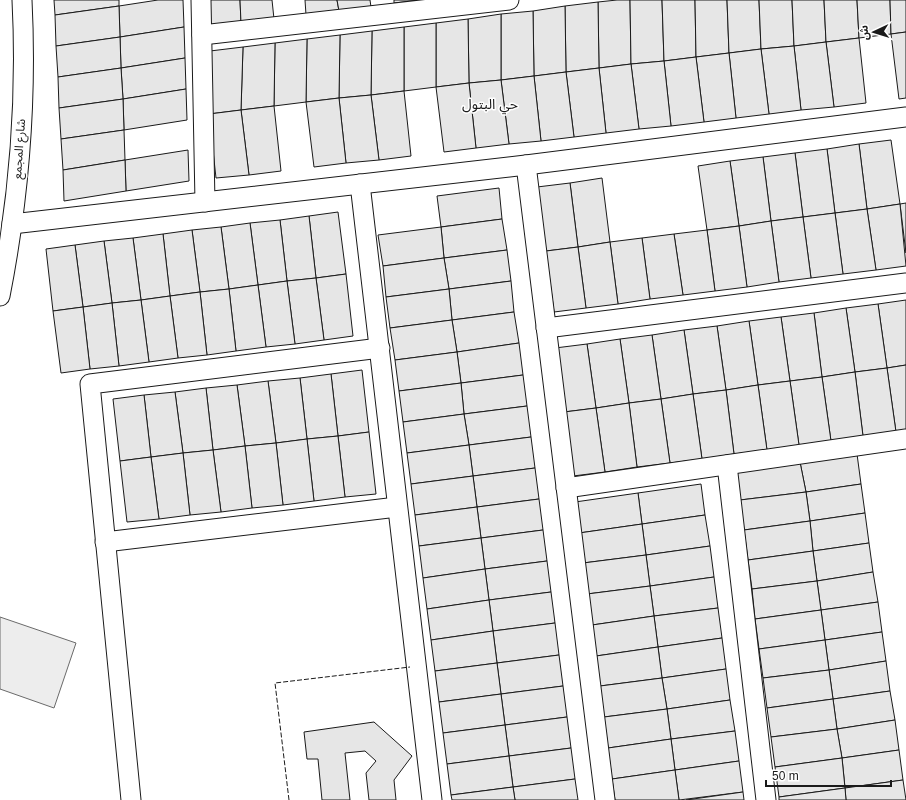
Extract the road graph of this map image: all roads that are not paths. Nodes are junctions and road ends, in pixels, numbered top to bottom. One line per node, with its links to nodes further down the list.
1 (201, 0): 5 (street)
2 (509, 0): 4 (street)
3 (22, 2): 10 (street, شارع المجمع)
4 (383, 7): 5 (street)
5 (202, 35): 9 (street)
6 (906, 117): 7 (street)
7 (526, 164): 8 (street); 13 (street)
8 (360, 184): 9 (street); 14 (street)
9 (205, 202): 10 (street)
10 (12, 224): 12 (street, شارع المجمع)
11 (906, 282): 13 (street)
12 (0, 296)
13 (546, 328): 17 (street)
14 (380, 348): 18 (street); 19 (street)
15 (906, 439): 16 (street)
16 (727, 465): 17 (street); 23 (street)
17 (566, 488): 22 (street)
18 (397, 507): 19 (street); 21 (street)
19 (106, 542): 20 (street)
20 (131, 800)
21 (432, 800)
22 (605, 800)
23 (766, 800)

